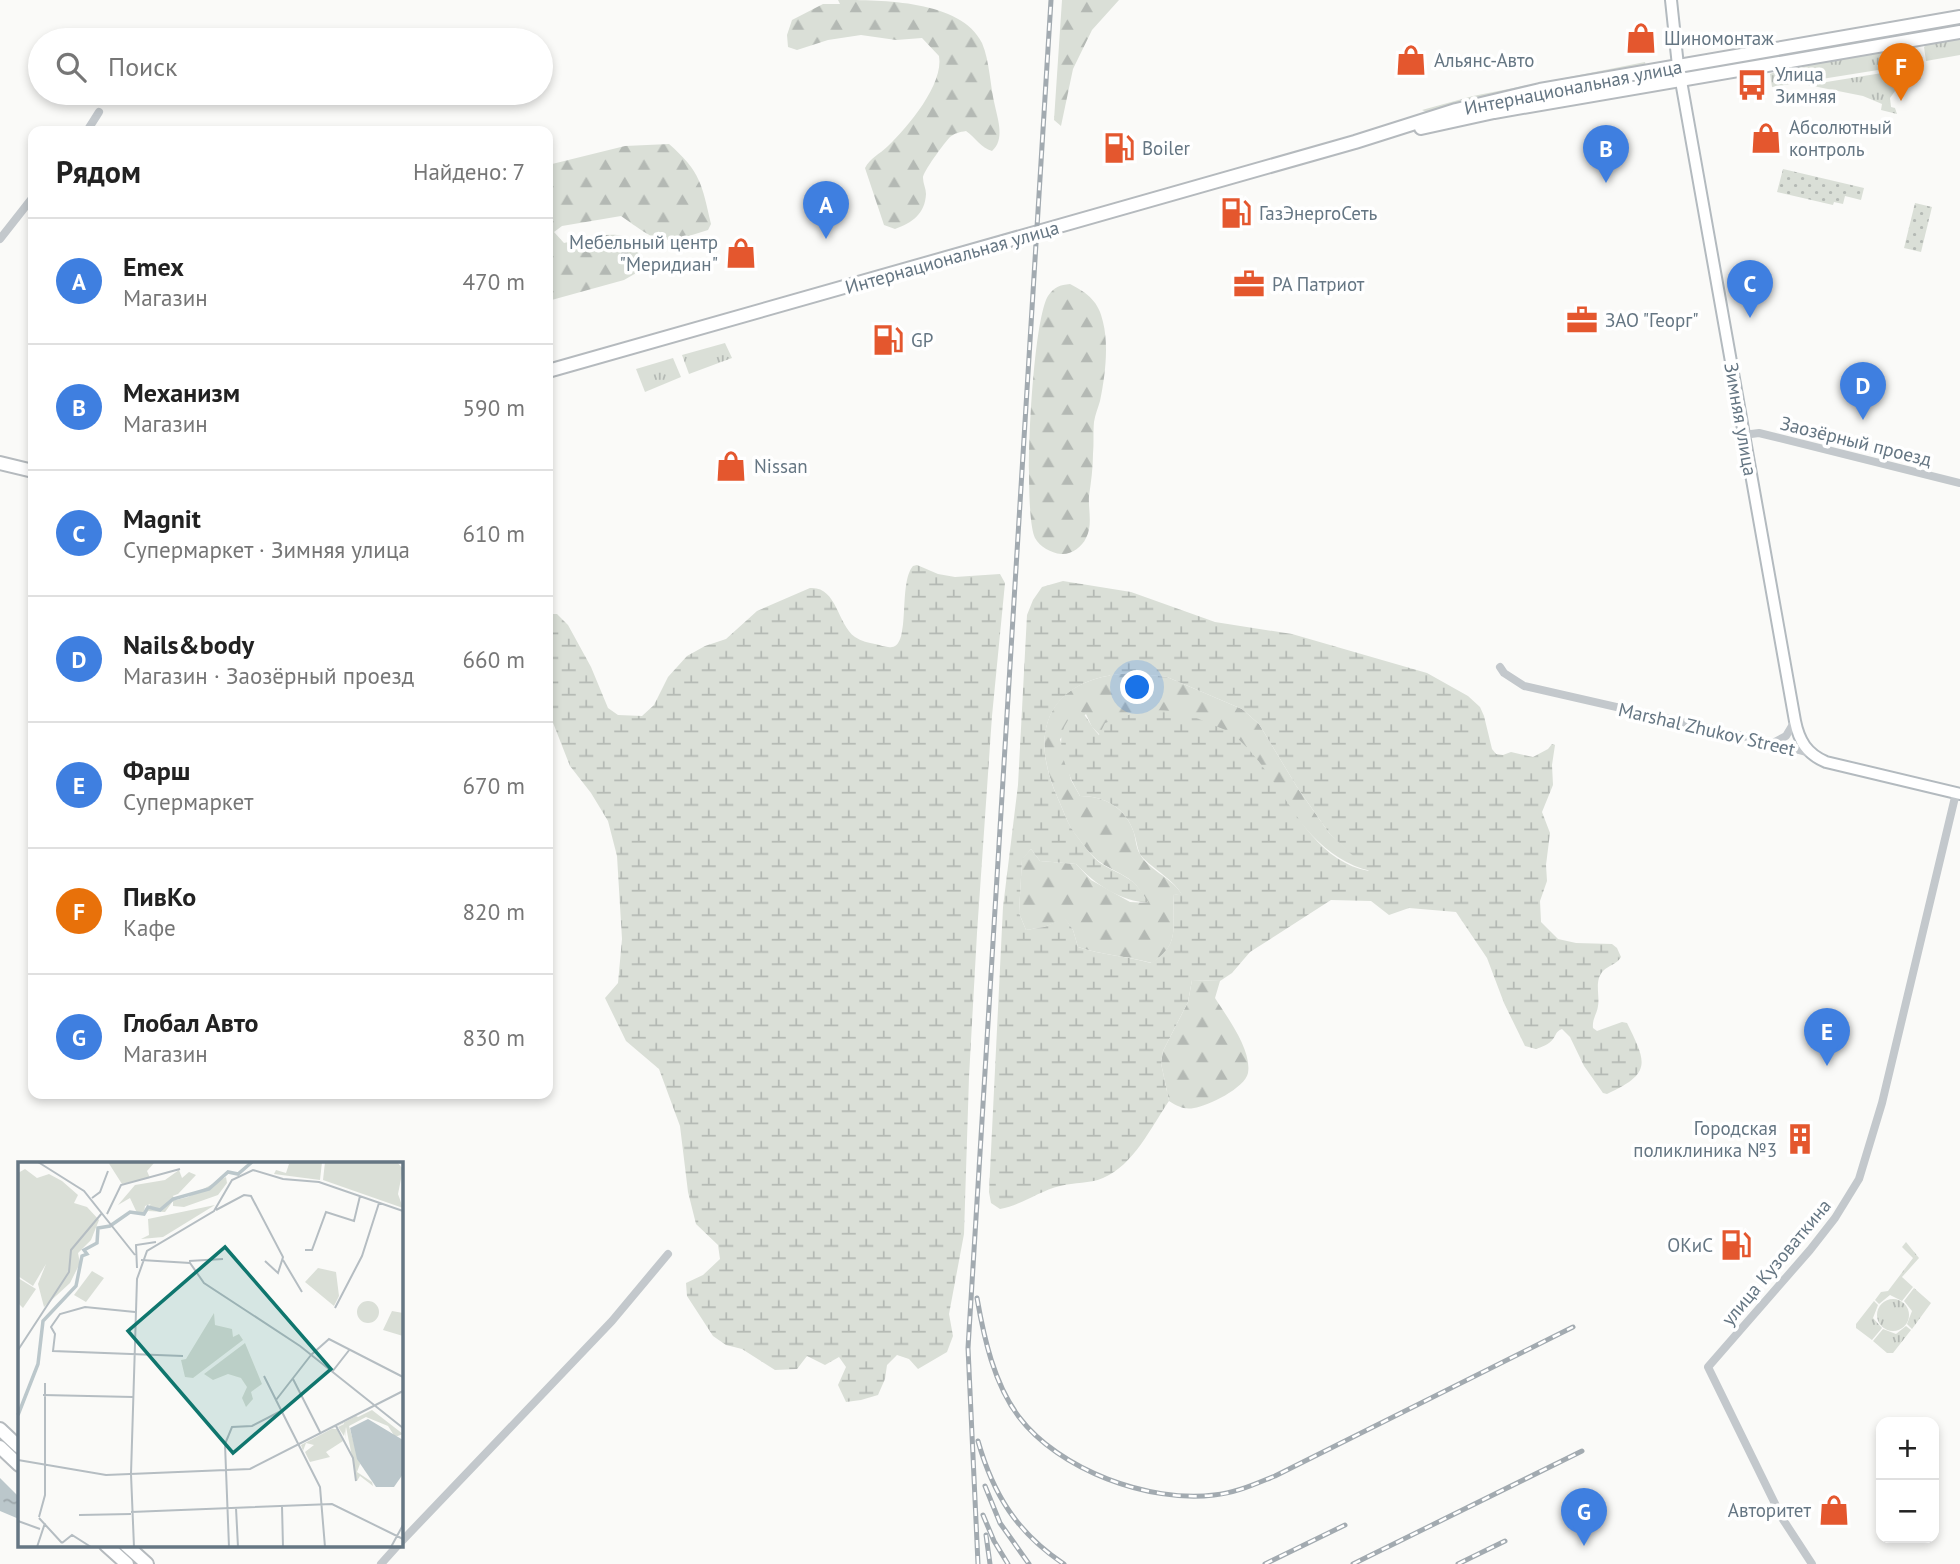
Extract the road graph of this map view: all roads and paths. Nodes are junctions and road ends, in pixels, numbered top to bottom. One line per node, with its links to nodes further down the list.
1 (1671, 0): 6 (main road)
2 (1960, 17): 4 (main road, Интернациональная улица)
3 (1960, 32): 5 (main road, Интернациональная улица)
4 (1826, 40): 5 (main road); 6 (main road, Интернациональная улица)
5 (1829, 55): 7 (main road, Интернациональная улица)
6 (1678, 66): 7 (main road); 10 (main road, Интернациональная улица)
7 (1681, 81): 10 (main road, Интернациональная улица); 14 (main road, Зимняя улица)
8 (99, 112): 9 (street)
9 (90, 126)
10 (1355, 142): 13 (main road, Интернациональная улица)
11 (28, 203): 12 (street)
12 (0, 239)
13 (553, 370)
14 (1744, 435): 17 (street, Заозёрный проезд); 19 (main road, Зимняя улица)
15 (0, 463): 16 (main road)
16 (28, 470)
17 (1960, 483)
18 (1500, 667): 20 (street, Marshal Zhukov Street)
19 (1795, 721): 20 (street); 21 (street); 22 (main road, Зимняя улица)
20 (1773, 743): 21 (street, Marshal Zhukov Street)
21 (1789, 747): 22 (street, Marshal Zhukov Street)
22 (1810, 753): 23 (main road, Marshal Zhukov Street)
23 (1958, 794): 36 (street, улица Кузоваткина)
24 (668, 1254): 29 (street)
25 (0, 1429): 26 (main road)
26 (18, 1446)
27 (0, 1447): 28 (main road)
28 (18, 1464)
29 (402, 1540)
30 (107, 1546): 33 (main road)
31 (127, 1546): 34 (main road)
32 (396, 1546): 35 (street)
33 (127, 1564)
34 (147, 1564)
35 (381, 1564)
36 (1812, 1564)

